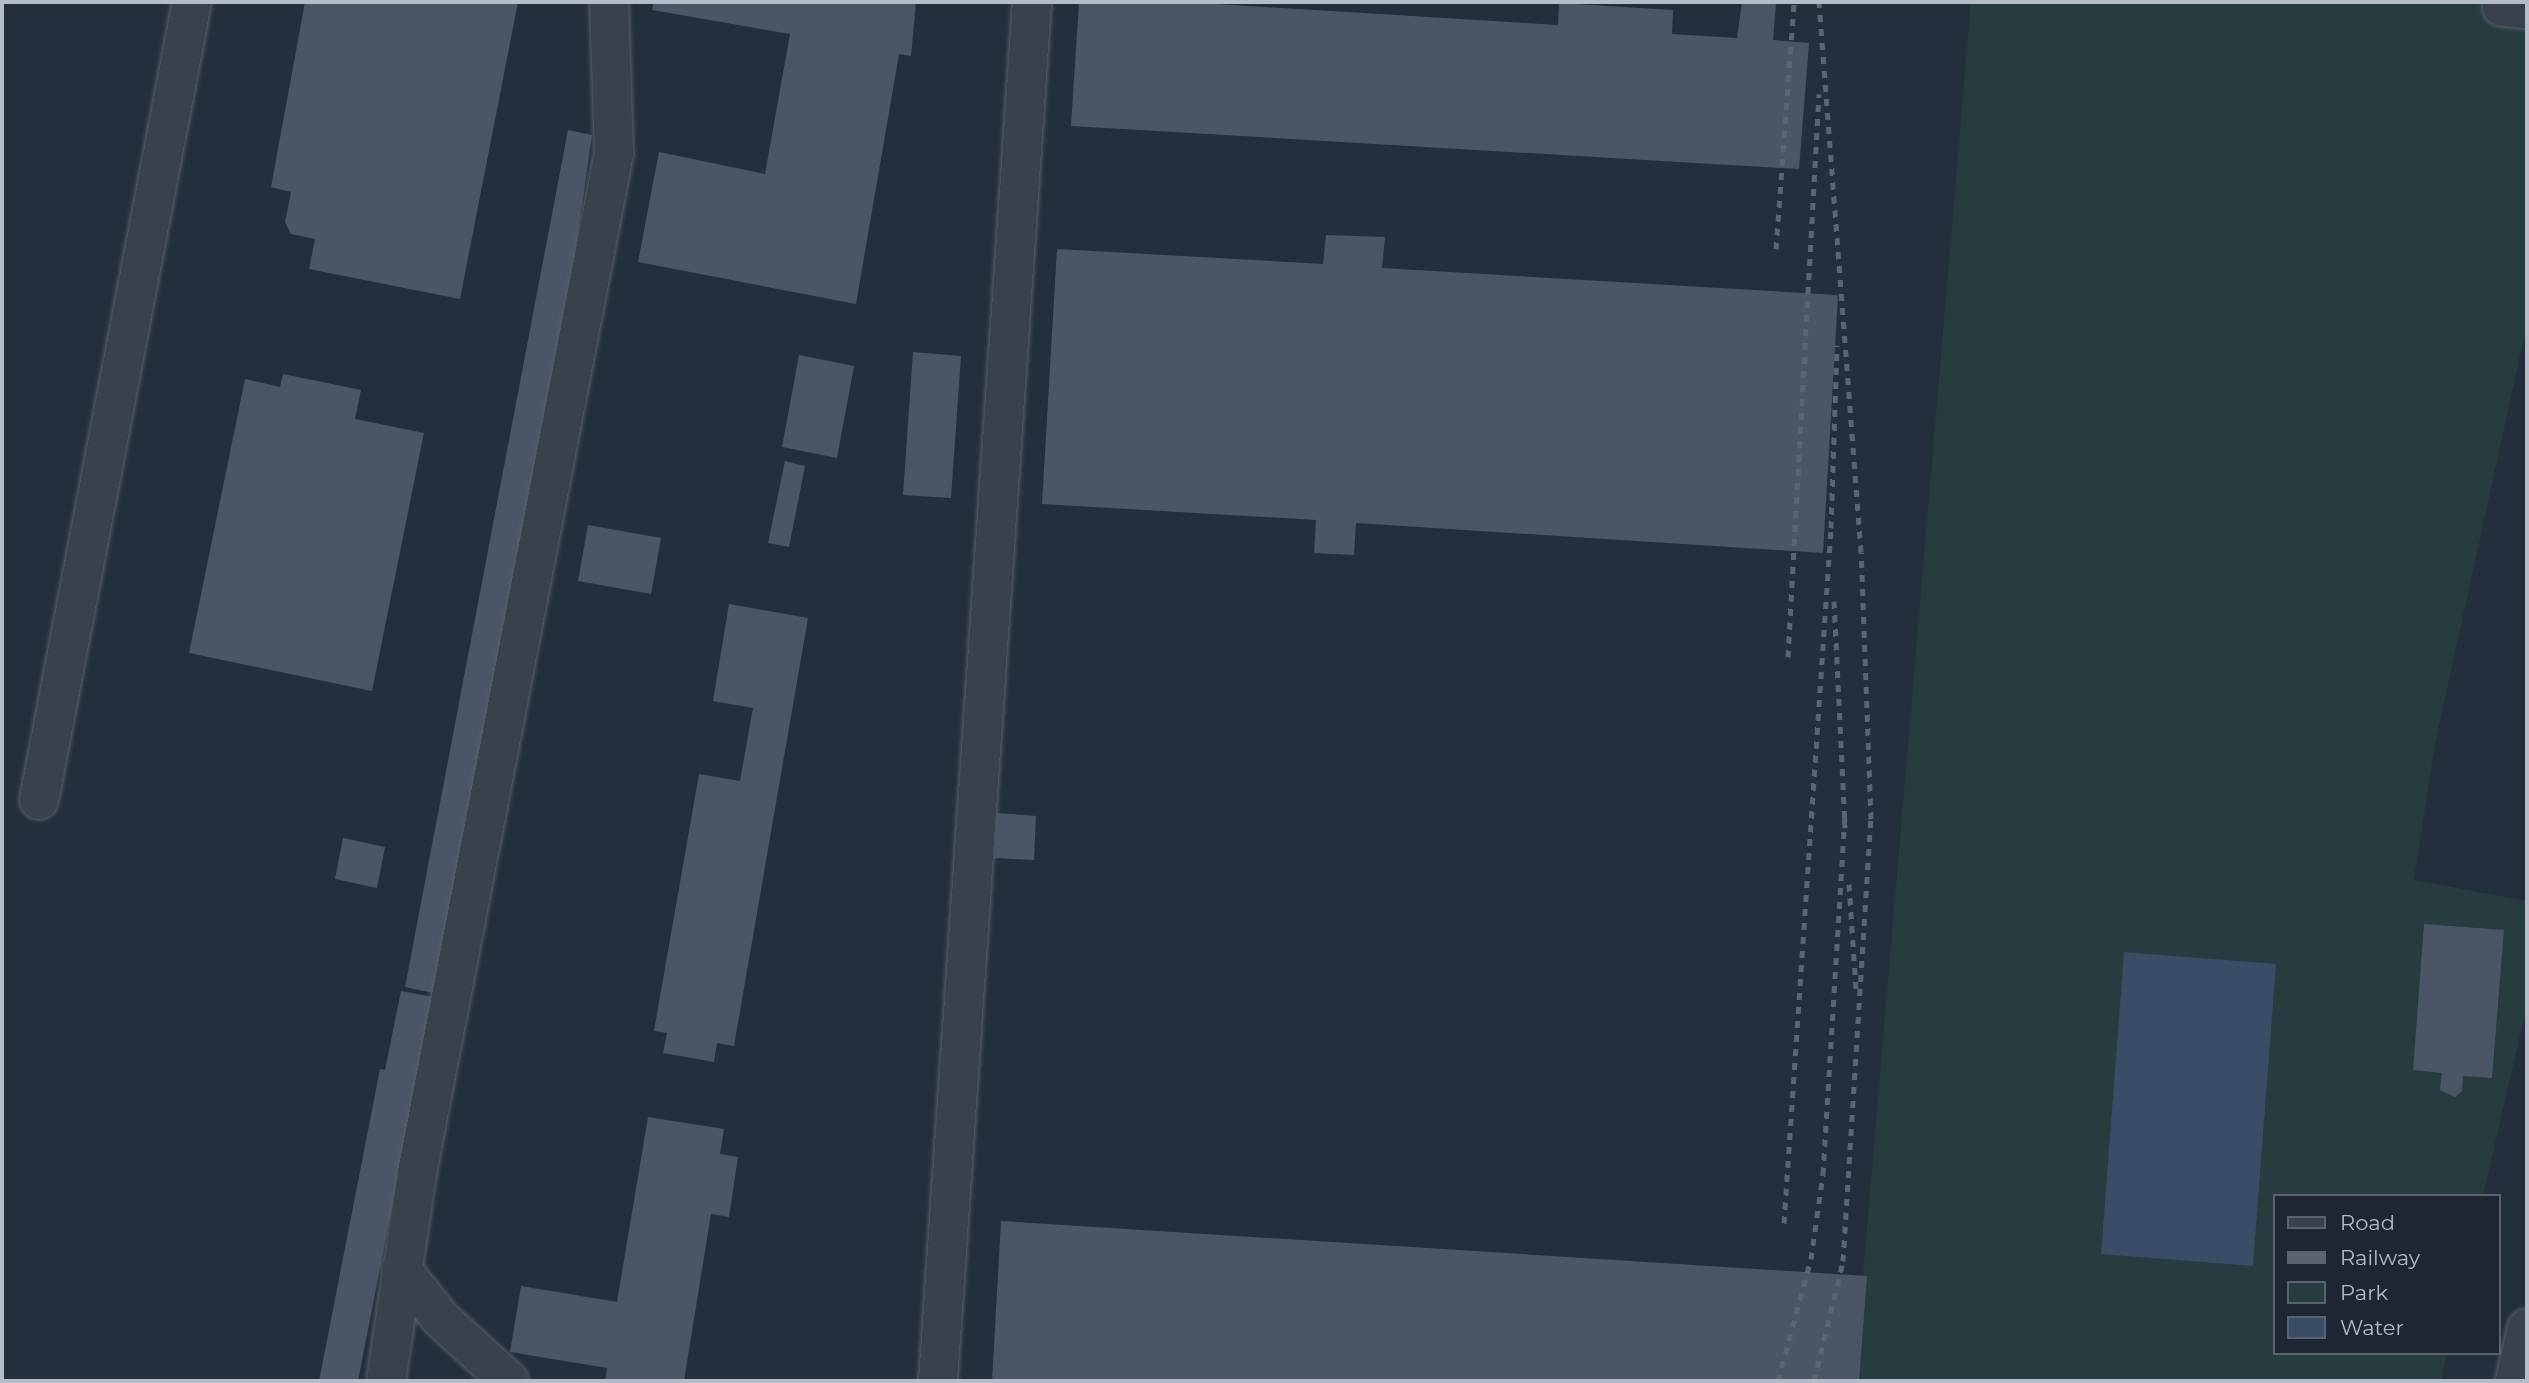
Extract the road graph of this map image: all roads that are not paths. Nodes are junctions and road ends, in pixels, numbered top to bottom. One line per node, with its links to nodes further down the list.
1 (192, 2): 4 (lane)
2 (609, 2): 5 (lane)
3 (1032, 2): 9 (lane)
4 (39, 800)
5 (401, 1269): 7 (lane); 8 (lane)
6 (2527, 1328): 10 (lane)
7 (386, 1381)
8 (509, 1381)
9 (938, 1381)
10 (2515, 1381)

